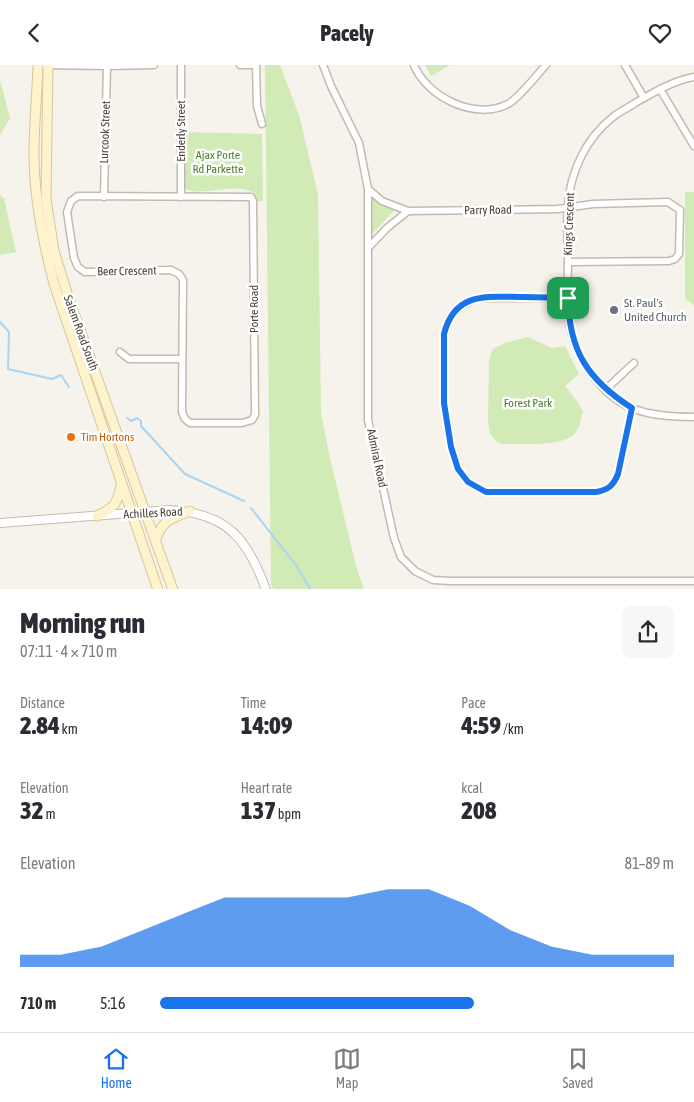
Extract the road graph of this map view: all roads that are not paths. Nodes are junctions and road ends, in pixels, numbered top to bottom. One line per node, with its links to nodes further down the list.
1 (38, 65): 33 (main road, Salem Road South)
2 (47, 65): 11 (street); 35 (main road, Salem Road South)
3 (154, 65): 11 (street)
4 (181, 65): 19 (street, Enderly Street)
5 (240, 65): 6 (street)
6 (256, 65): 15 (street)
7 (324, 65): 17 (street, Admiral Road)
8 (414, 65): 9 (street)
9 (546, 65)
10 (625, 65): 14 (street)
11 (107, 66): 18 (street, Lurcook Street)
12 (694, 77): 13 (street, Kings Crescent)
13 (660, 89): 14 (street, Kings Crescent); 16 (street)
14 (644, 98): 21 (street, Kings Crescent)
15 (262, 124)
16 (694, 146)
17 (368, 189): 22 (street, Parry Road); 23 (street, Admiral Road)
18 (104, 197): 19 (street, Beer Crescent); 27 (street, Beer Crescent)
19 (181, 197): 20 (street, Beer Crescent)
20 (251, 197): 32 (street, Porte Road)
21 (567, 208): 22 (street, Parry Road); 24 (street, Kings Crescent); 24 (street, Parry Road)
22 (408, 211): 23 (street)
23 (368, 248): 40 (street, Admiral Road)
24 (568, 262): 25 (street, Kings Crescent)
25 (568, 298): 29 (street, Kings Crescent); 30 (street)
26 (120, 352): 27 (street)
27 (182, 359): 32 (street, Beer Crescent)
28 (634, 363): 29 (street)
29 (606, 389): 30 (street, Kings Crescent)
30 (632, 408): 31 (street, Kings Crescent)
31 (694, 417)
32 (252, 420)
33 (121, 485): 36 (main road, Salem Road South); 37 (main road)
34 (190, 511): 35 (street, Achilles Road); 39 (main road); 43 (street, Achilles Road)
35 (147, 512): 36 (street, Achilles Road); 39 (main road, Salem Road South)
36 (132, 514): 37 (street, Achilles Road); 41 (main road, Salem Road South)
37 (97, 516): 38 (street, Achilles Road)
38 (0, 523)
39 (156, 539): 42 (main road, Salem Road South)
40 (694, 581)
41 (158, 589)
42 (173, 589)
43 (266, 589)

